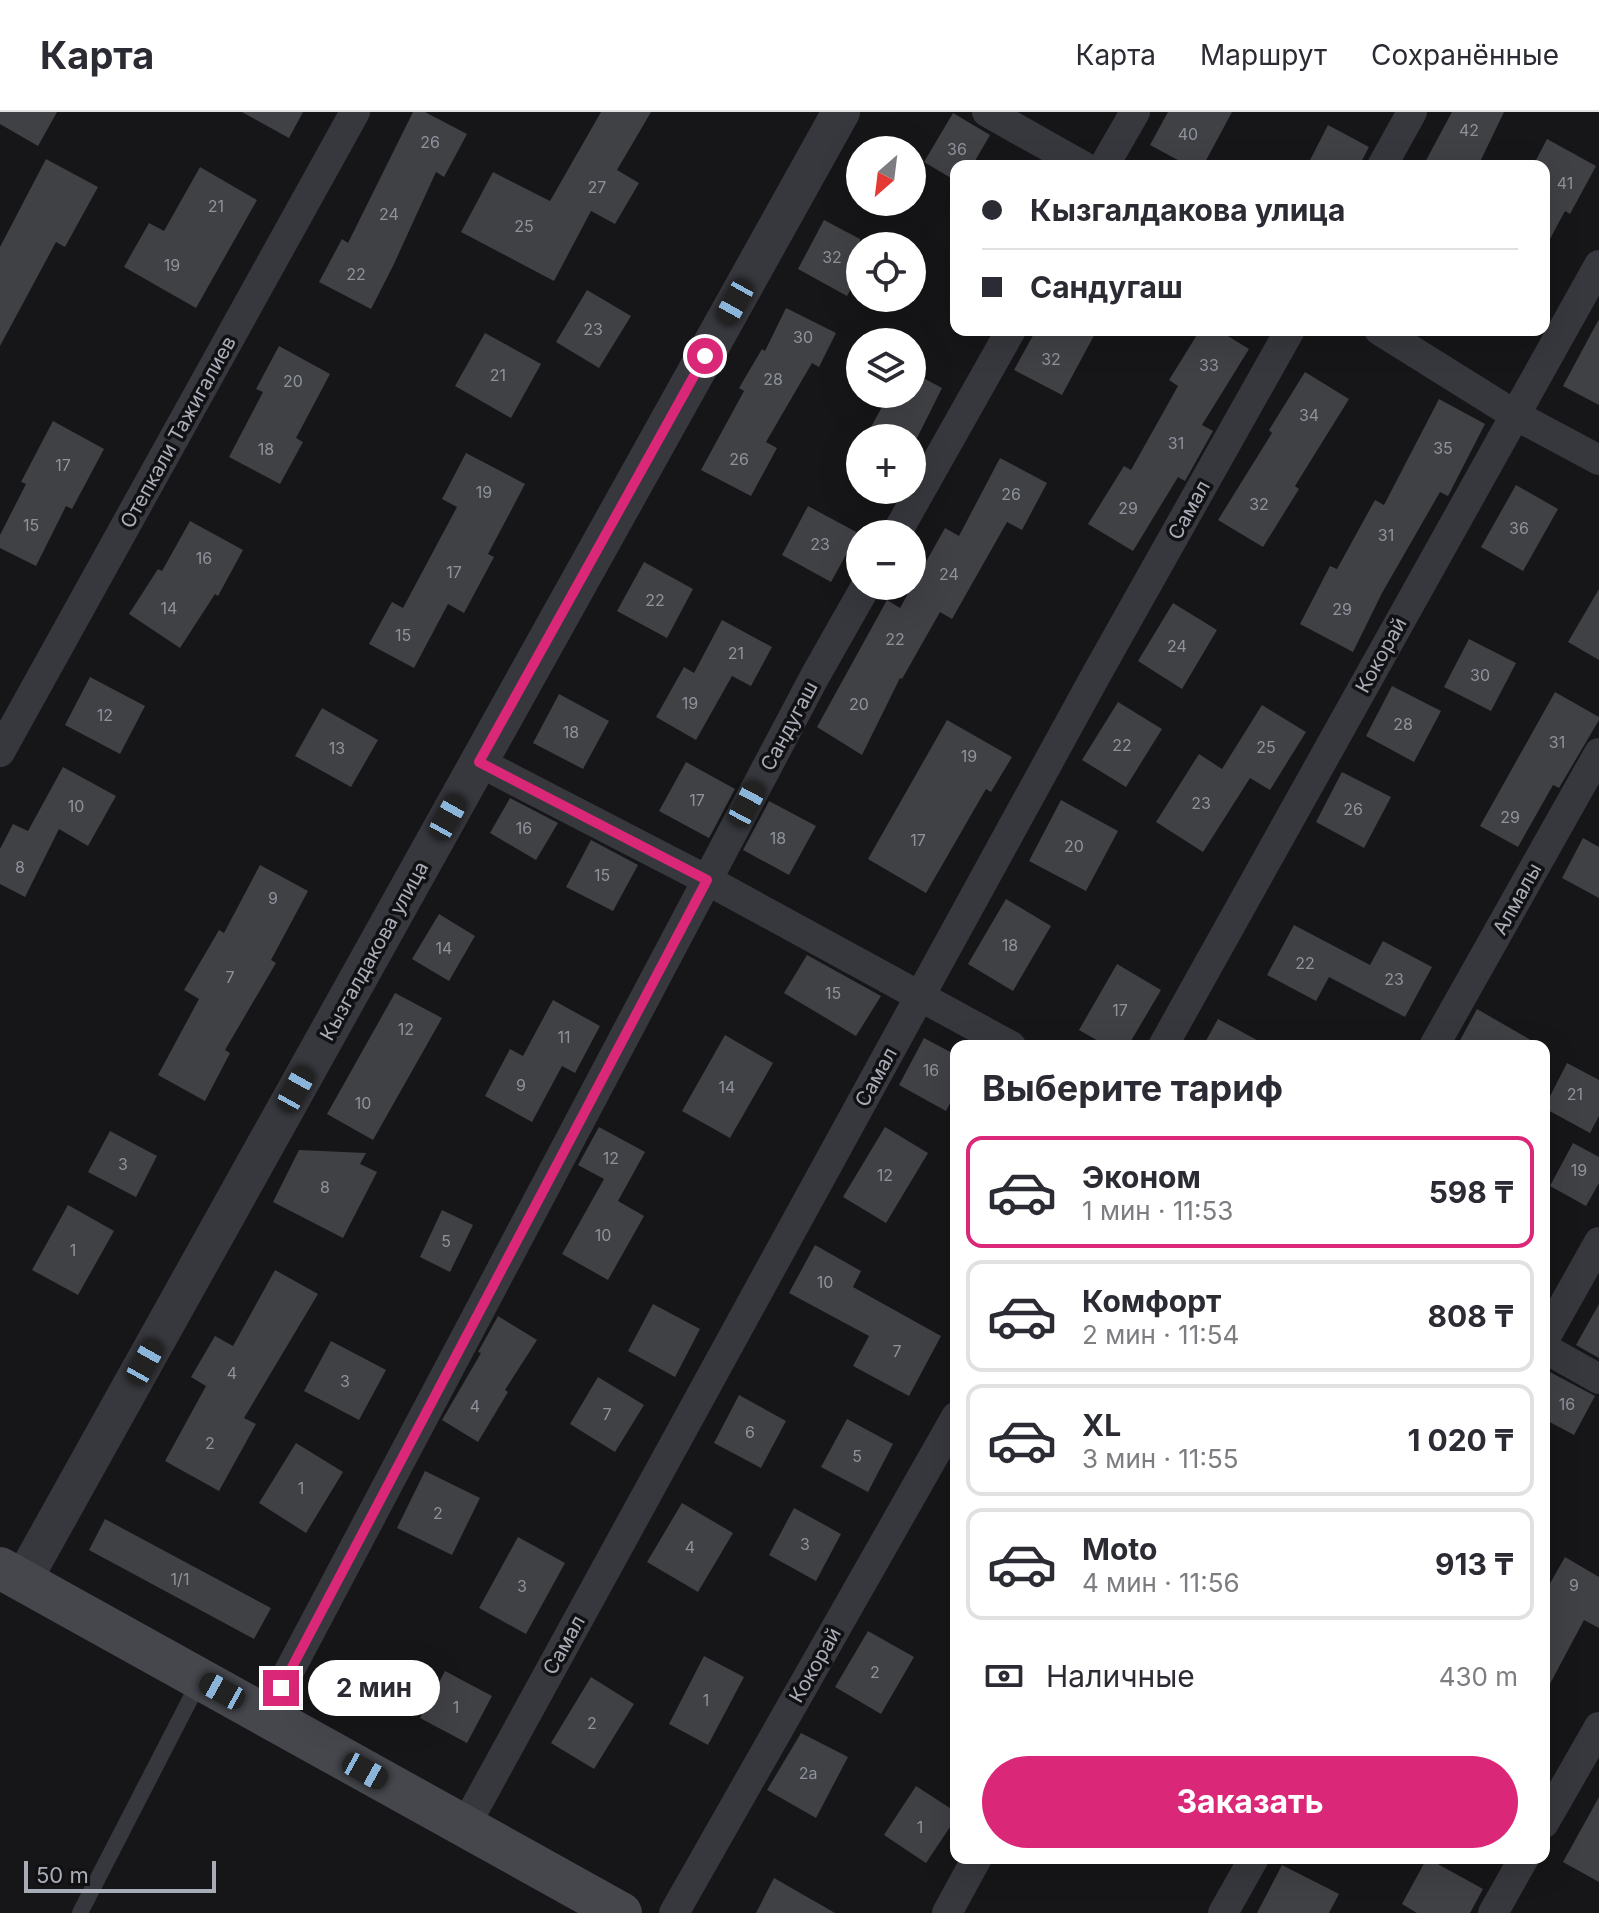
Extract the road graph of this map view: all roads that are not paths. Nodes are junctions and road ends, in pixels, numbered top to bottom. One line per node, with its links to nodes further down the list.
1 (355, 112): 17 (street, Отепкали Тажигалиев)
2 (841, 112): 19 (street, Кызгалдакова улица)
3 (987, 112): 6 (street)
4 (1135, 112): 7 (street)
5 (1412, 112): 8 (street)
6 (1072, 160)
7 (1107, 160)
8 (1385, 160)
9 (1599, 265): 13 (street, Кокорай)
10 (1008, 336): 15 (street)
11 (1287, 336): 21 (street, Самал)
12 (1389, 336): 13 (street)
13 (1515, 415): 14 (street); 23 (street, Кокорай)
14 (1599, 460)
15 (904, 520)
16 (858, 600): 20 (street, Сандугаш)
17 (0, 752)
18 (1599, 753): 24 (street, Алмалы)
19 (479, 762): 20 (street); 30 (street, Кызгалдакова улица)
20 (707, 880): 21 (street); 32 (street, Сандугаш)
21 (919, 997): 22 (street); 35 (street, Самал)
22 (1000, 1040)
23 (1166, 1040)
24 (1437, 1040)
25 (1599, 1242): 26 (street)
26 (1550, 1329)
27 (1550, 1351): 28 (street)
28 (1599, 1379)
29 (950, 1428): 41 (street, Кокорай)
30 (12, 1574): 31 (main road)
31 (200, 1679): 32 (main road); 39 (lane)
32 (266, 1715): 35 (main road)
33 (1599, 1727): 34 (street)
34 (1550, 1813)
35 (465, 1826): 40 (main road)
36 (974, 1864): 42 (street)
37 (1251, 1864): 43 (street)
38 (1521, 1864): 44 (street)
39 (80, 1913)
40 (621, 1913)
41 (674, 1913)
42 (947, 1913)
43 (1223, 1913)
44 (1493, 1913)

